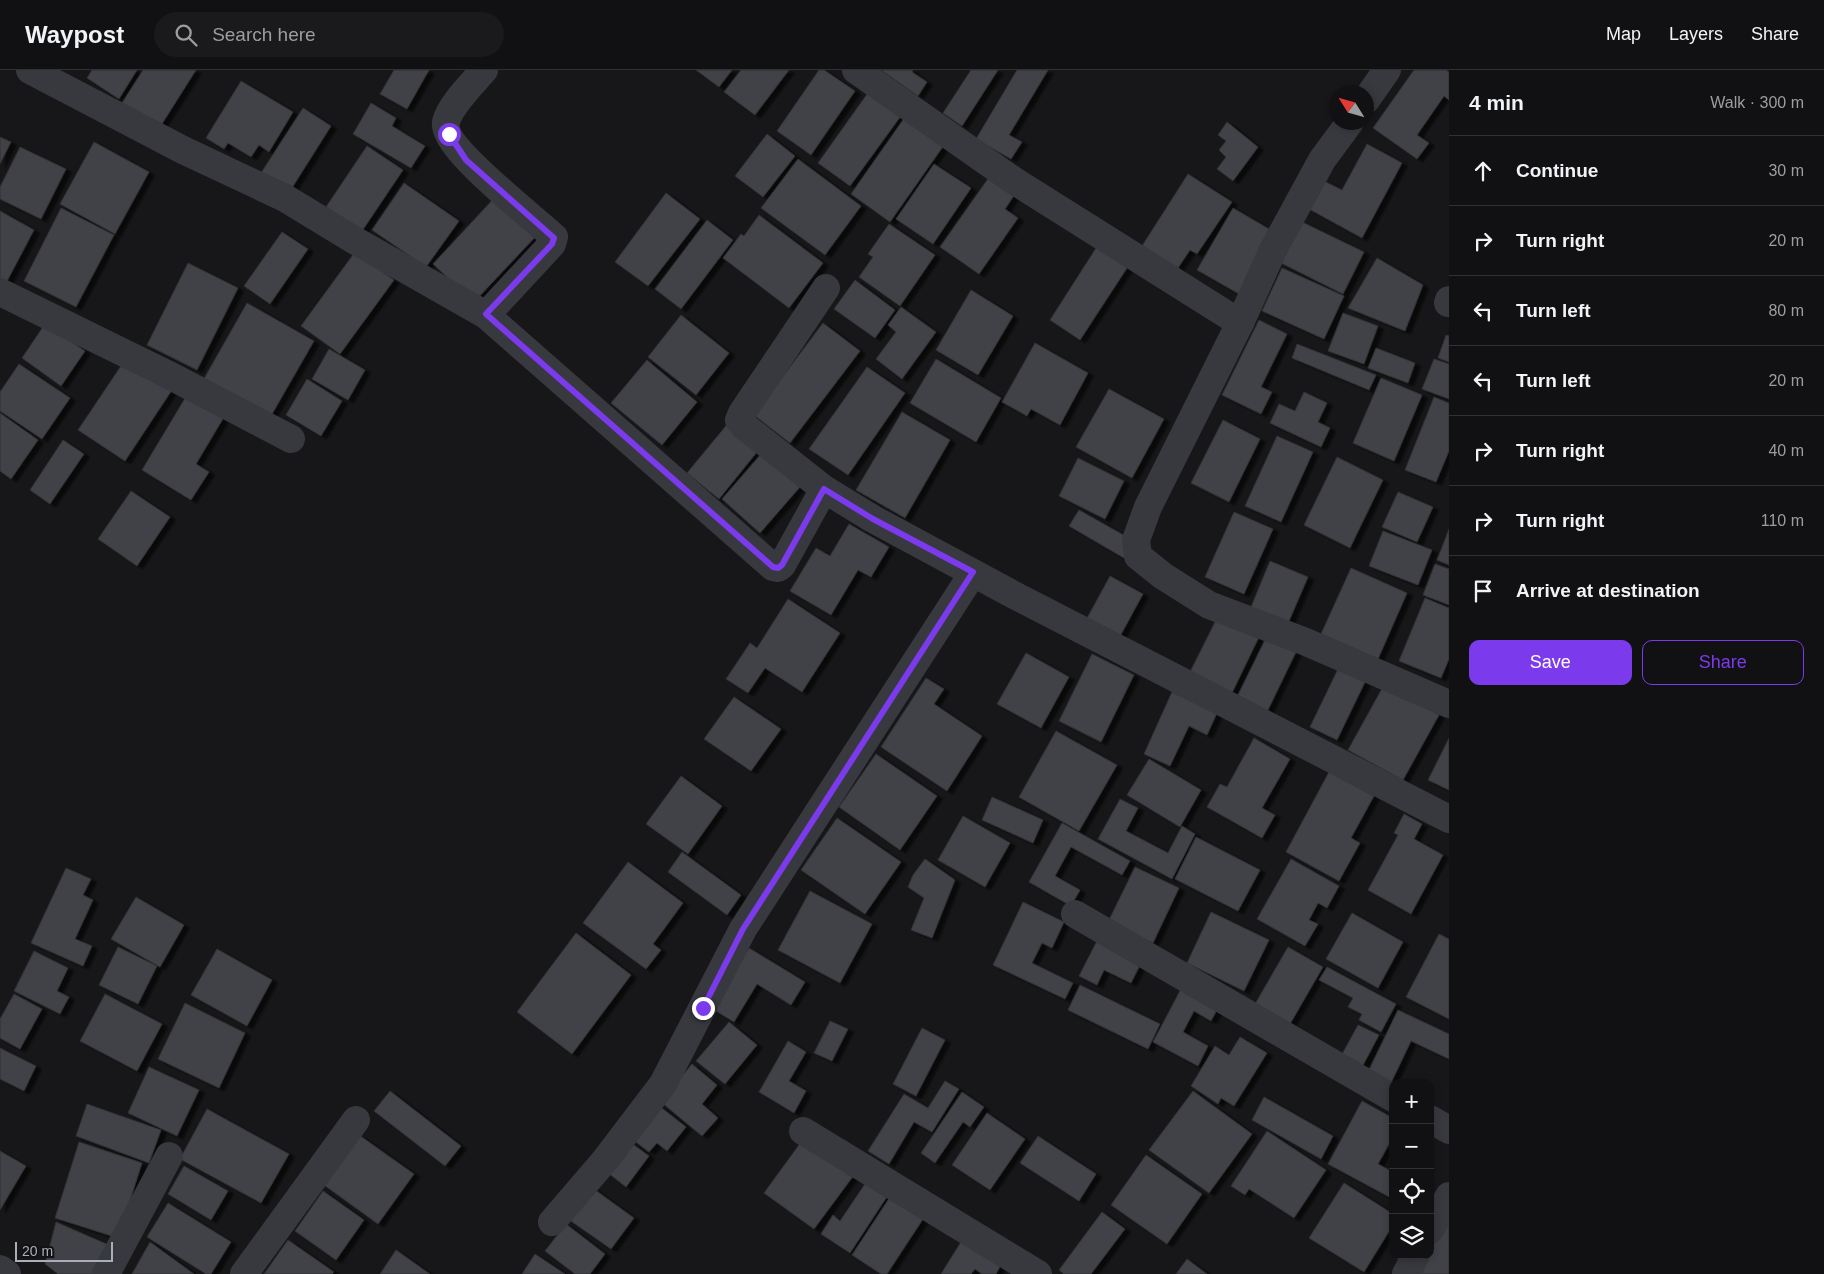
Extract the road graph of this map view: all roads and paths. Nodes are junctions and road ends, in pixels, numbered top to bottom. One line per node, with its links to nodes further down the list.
1 (30, 70): 9 (street)
2 (484, 70): 9 (street)
3 (856, 70): 10 (street)
4 (1387, 70): 5 (street)
5 (1374, 89)
6 (1344, 130): 10 (street)
7 (826, 288): 12 (street)
8 (0, 292): 11 (street)
9 (486, 314): 12 (street)
10 (1240, 323): 14 (street)
11 (291, 439)
12 (824, 489): 13 (street)
13 (973, 572): 15 (street); 24 (street)
14 (1449, 704)
15 (1449, 819)
16 (1076, 914): 17 (street)
17 (1389, 1096)
18 (356, 1120): 30 (street)
19 (1434, 1121): 20 (street)
20 (1449, 1130)
21 (803, 1131): 31 (street)
22 (169, 1156): 29 (street)
23 (1449, 1196): 25 (street)
24 (552, 1222)
25 (1434, 1223)
26 (1414, 1259): 32 (street)
27 (0, 1269): 28 (street)
28 (6, 1274)
29 (106, 1274)
30 (244, 1274)
31 (1038, 1274)
32 (1406, 1274)

